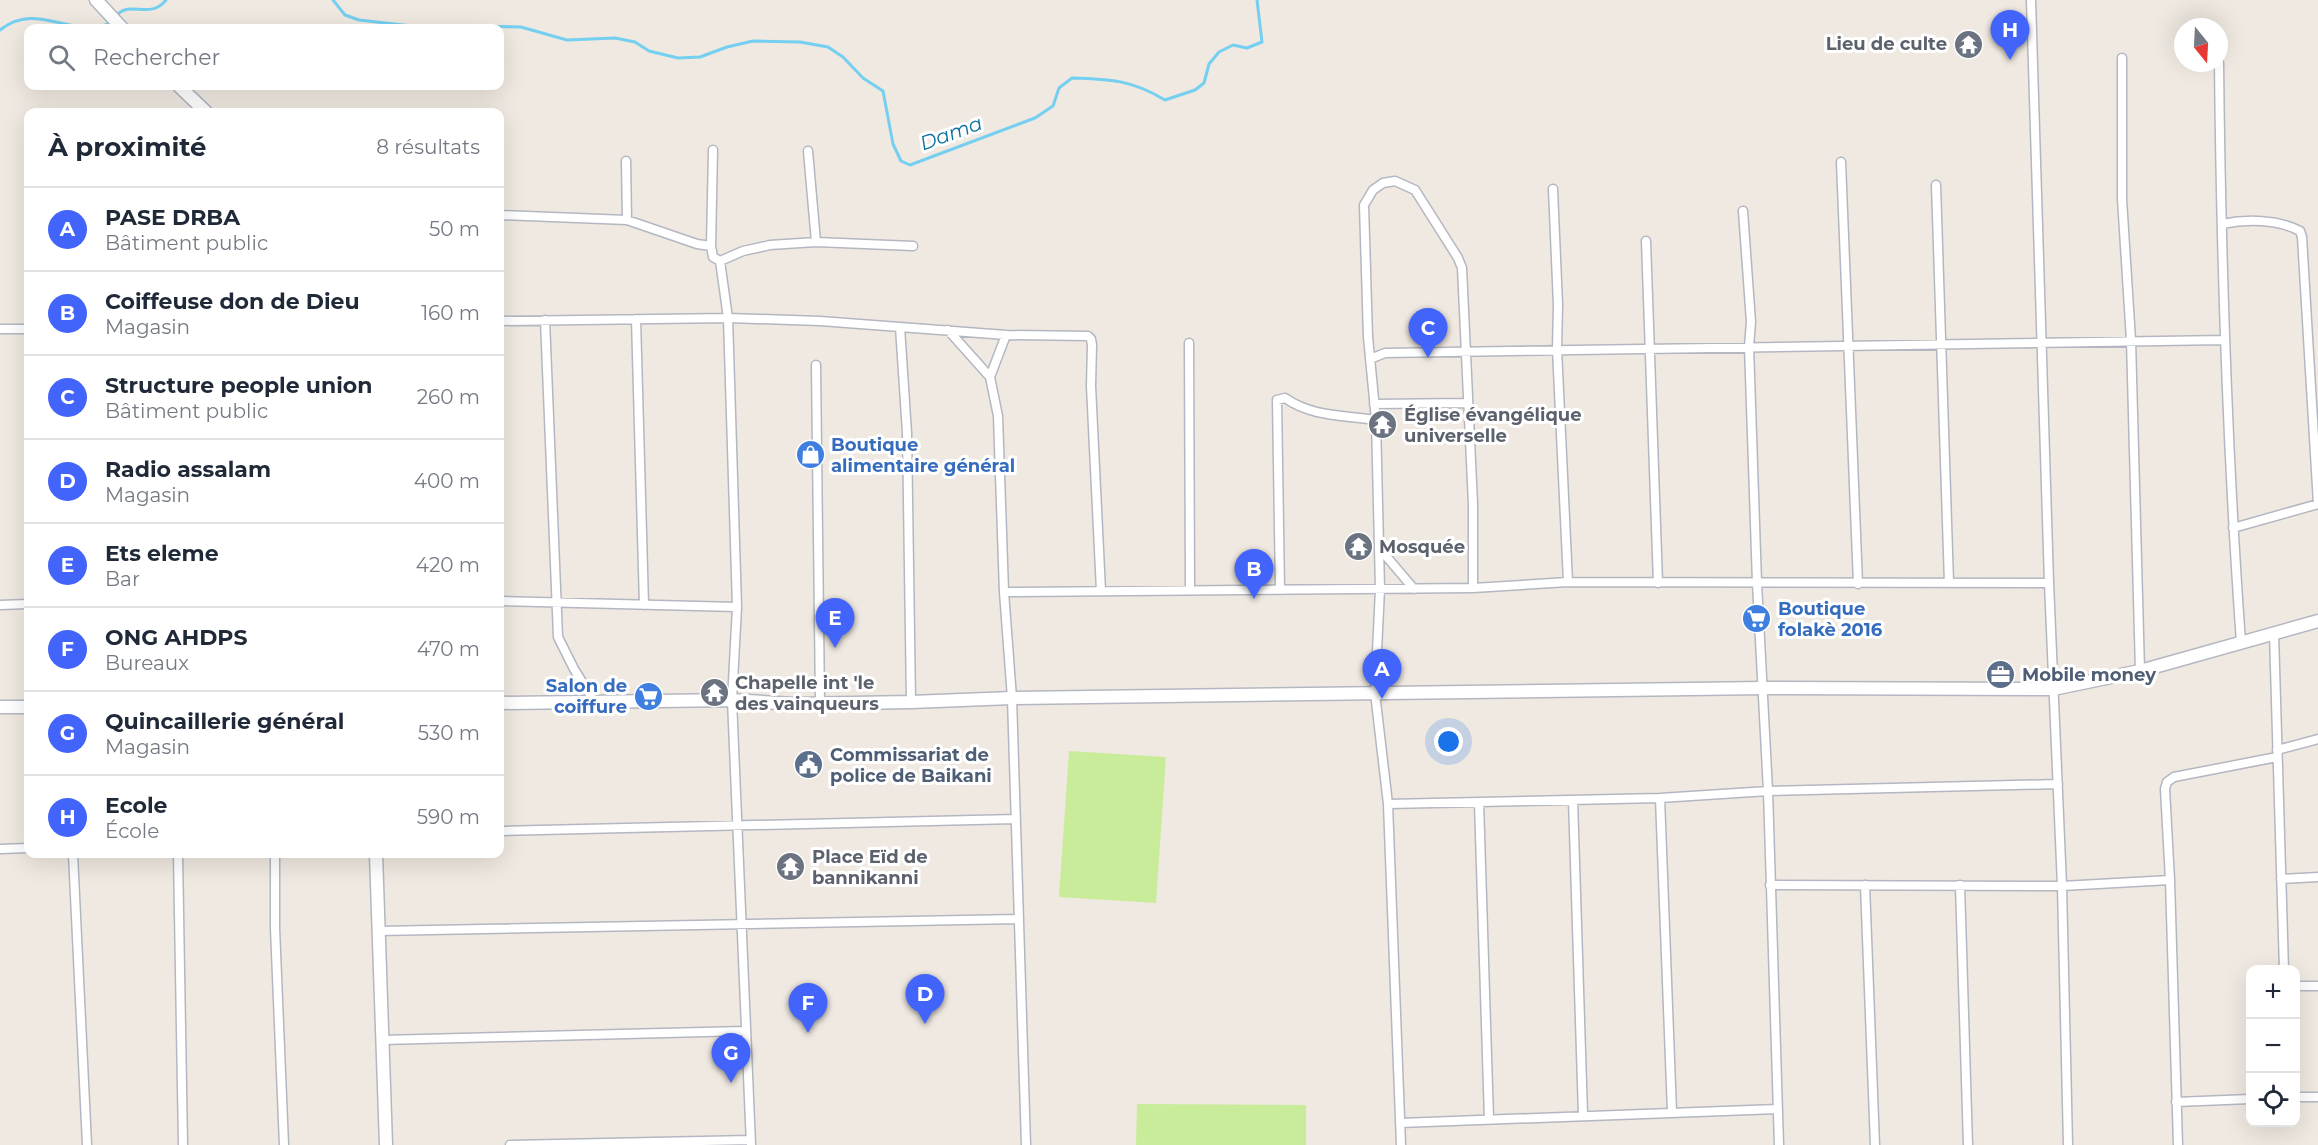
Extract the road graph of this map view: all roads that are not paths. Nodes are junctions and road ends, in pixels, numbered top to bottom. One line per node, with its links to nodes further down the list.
1 (96, 0): 3 (street)
2 (2031, 0): 36 (street)
3 (118, 24)
4 (2122, 58): 32 (street)
5 (2219, 72): 17 (street)
6 (183, 90): 7 (street)
7 (202, 108)
8 (713, 150): 20 (street)
9 (808, 151): 19 (street)
10 (626, 161): 16 (street)
11 (1841, 162): 38 (street)
12 (1936, 186): 35 (street)
13 (1553, 189): 39 (street)
14 (1743, 211): 37 (street)
15 (504, 215): 16 (street)
16 (627, 220): 20 (street)
17 (2222, 224): 33 (street); 48 (street)
18 (1646, 241): 40 (street)
19 (816, 242): 21 (street); 22 (street)
20 (711, 246): 22 (street)
21 (913, 246)
22 (720, 261): 23 (street)
23 (728, 318): 24 (street); 27 (street); 68 (street)
24 (636, 319): 25 (street); 67 (street)
25 (545, 320): 26 (street); 64 (street)
26 (504, 321)
27 (900, 327): 30 (street); 79 (street)
28 (24, 328): 29 (street)
29 (0, 329)
30 (948, 330): 31 (street); 44 (street)
31 (1006, 335): 44 (street); 61 (street)
32 (2132, 340): 33 (street); 36 (street); 72 (street)
33 (2224, 340): 48 (street)
34 (1189, 343): 59 (street)
35 (1941, 343): 36 (street); 38 (street); 53 (street)
36 (2042, 343): 54 (street)
37 (1749, 346): 38 (street); 40 (street); 52 (street)
38 (1849, 346): 55 (street)
39 (1557, 349): 40 (street); 41 (street); 50 (street)
40 (1650, 350): 51 (street)
41 (1466, 352): 42 (street); 42 (street); 45 (street)
42 (1370, 359): 46 (street)
43 (816, 365): 81 (street)
44 (990, 377): 62 (street)
45 (1467, 403): 46 (street); 56 (street)
46 (1374, 404): 47 (street)
47 (1376, 420): 49 (street); 60 (street)
48 (2233, 528): 71 (street)
49 (1379, 549): 57 (street); 58 (street)
50 (1568, 582): 51 (street); 56 (street)
51 (1658, 583): 52 (street)
52 (1758, 583): 55 (street); 73 (street)
53 (1949, 583): 54 (street); 55 (street)
54 (2049, 583): 74 (street)
55 (1858, 584)
56 (1473, 588): 58 (street)
57 (1380, 589): 58 (street); 60 (street); 75 (street)
58 (1413, 589)
59 (1190, 590): 60 (street); 61 (street)
60 (1280, 590)
61 (1101, 591): 62 (street)
62 (1004, 592): 76 (street)
63 (504, 601): 64 (street)
64 (557, 603): 67 (street); 78 (street)
65 (24, 604): 66 (street)
66 (0, 605)
67 (644, 605): 68 (street)
68 (737, 607): 77 (street)
69 (2318, 621): 70 (street)
70 (2274, 633): 71 (street); 85 (street)
71 (2241, 642): 72 (street)
72 (2140, 671): 74 (street)
73 (1764, 688): 74 (street); 75 (street); 87 (street)
74 (2054, 689): 86 (street)
75 (1375, 693): 76 (street); 91 (street)
76 (1012, 698): 79 (street); 92 (street)
77 (732, 700): 78 (street); 81 (street); 93 (street)
78 (594, 701): 80 (street)
79 (911, 702): 81 (street)
80 (504, 703)
81 (820, 704)
82 (24, 707): 83 (street)
83 (0, 708)
84 (2318, 739): 85 (street)
85 (2277, 754): 102 (street); 103 (street)
86 (2058, 784): 87 (street); 107 (street)
87 (1768, 791): 88 (street); 104 (street)
88 (1660, 798): 89 (street); 121 (street)
89 (1573, 800): 90 (street); 122 (street)
90 (1479, 803): 91 (street); 123 (street)
91 (1388, 804): 124 (street)
92 (1016, 819): 93 (street); 108 (street)
93 (737, 825): 94 (street); 109 (street)
94 (504, 831)
95 (24, 848): 96 (street)
96 (0, 849)
97 (73, 858): 126 (street)
98 (178, 858): 127 (street)
99 (275, 858): 128 (street)
100 (376, 858): 110 (street)
101 (2318, 877): 102 (street)
102 (2281, 879): 111 (street)
103 (2170, 880): 107 (street); 119 (street)
104 (1770, 885): 105 (street); 120 (street)
105 (1864, 885): 106 (street); 134 (street)
106 (1960, 885): 107 (street); 135 (street)
107 (2062, 886): 136 (street)
108 (1019, 919): 109 (street); 131 (street)
109 (742, 924): 110 (street); 114 (street)
110 (379, 931): 115 (street)
111 (2284, 965)
112 (2300, 986): 113 (street)
113 (2318, 986)
114 (745, 1031): 115 (street); 125 (street)
115 (382, 1040): 129 (street)
116 (2318, 1096): 117 (street)
117 (2300, 1097)
118 (2246, 1099): 119 (street)
119 (2176, 1102): 137 (street)
120 (1777, 1108): 121 (street); 133 (street)
121 (1672, 1112): 122 (street)
122 (1583, 1115): 123 (street)
123 (1489, 1119): 124 (street)
124 (1400, 1123): 132 (street)
125 (751, 1143): 130 (street)
126 (87, 1145)
127 (183, 1145)
128 (284, 1145)
129 (386, 1145)
130 (510, 1145)
131 (1026, 1145)
132 (1401, 1145)
133 (1779, 1145)
134 (1875, 1145)
135 (1968, 1145)
136 (2068, 1145)
137 (2178, 1145)

